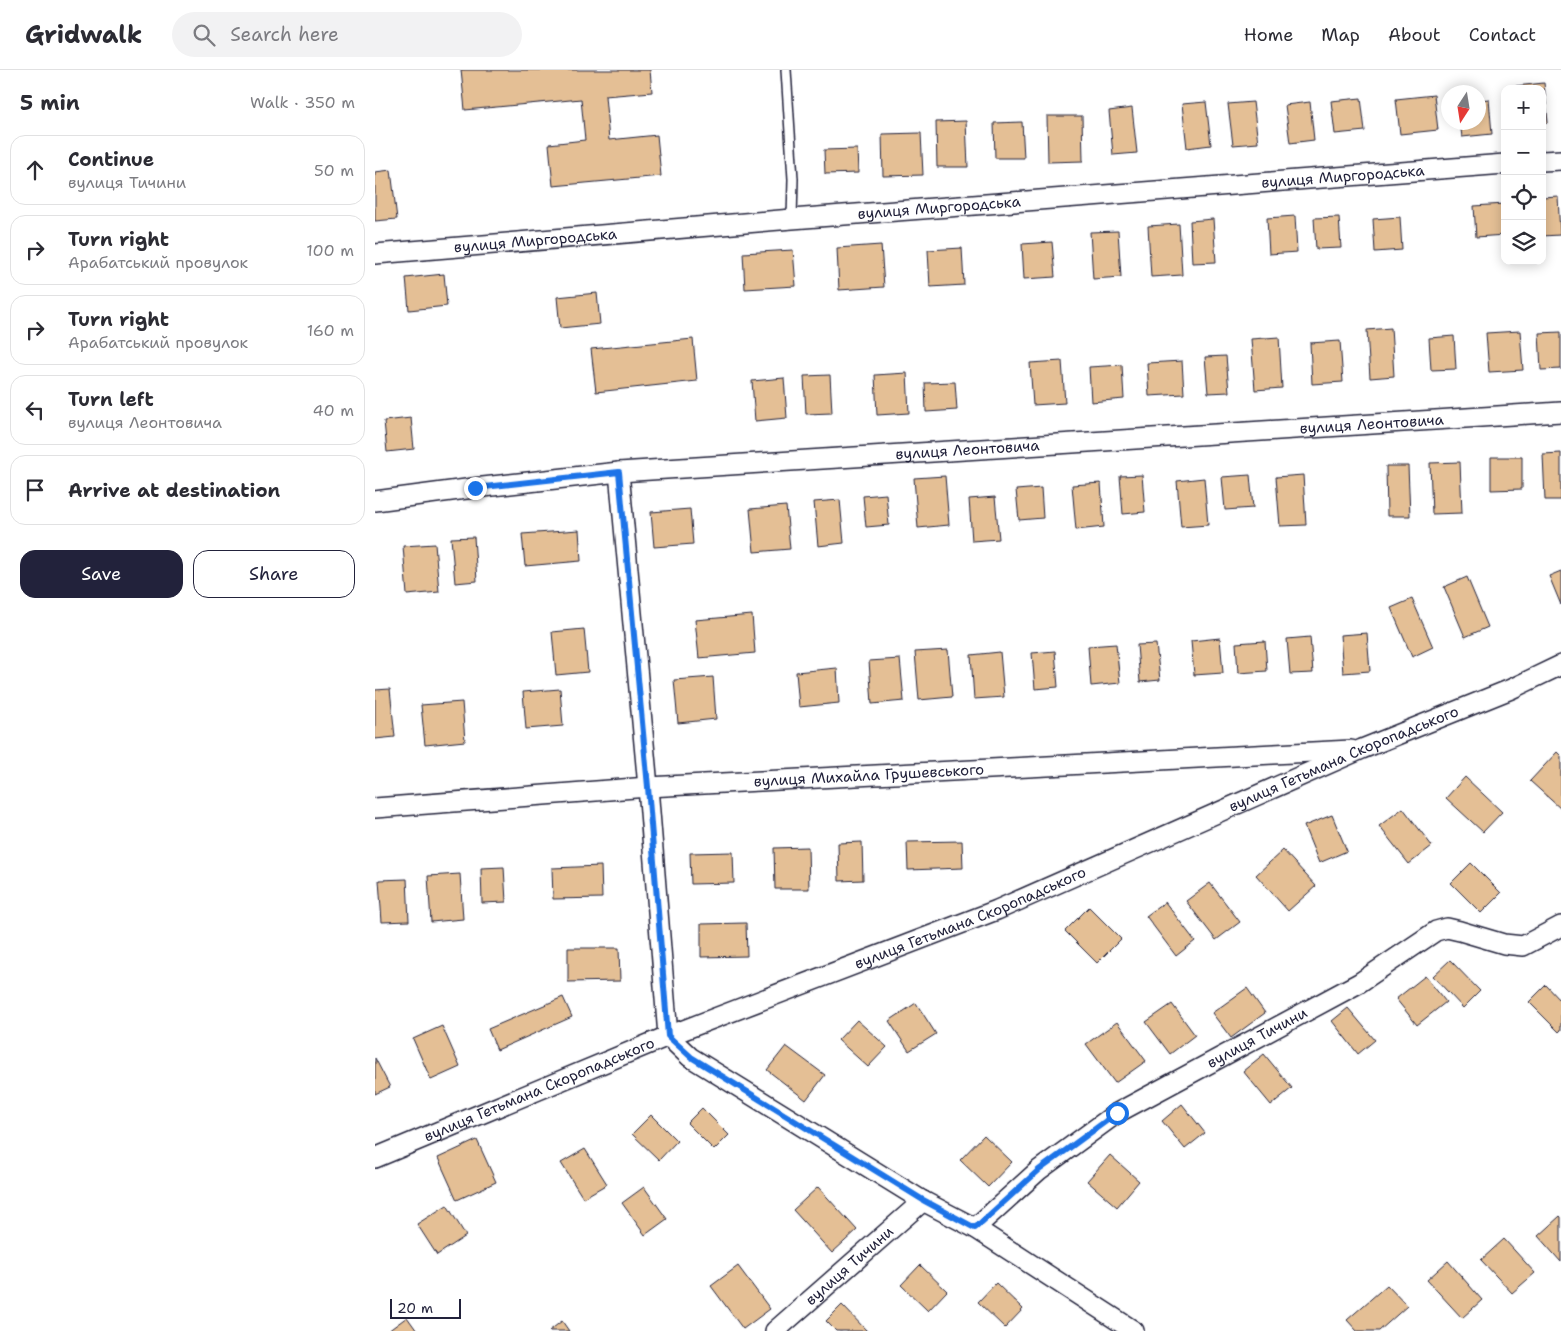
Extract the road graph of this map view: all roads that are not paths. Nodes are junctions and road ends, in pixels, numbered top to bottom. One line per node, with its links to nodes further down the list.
1 (786, 70): 5 (lane)
2 (1561, 160): 3 (street)
3 (1546, 162)
4 (1501, 164): 5 (street, вулиця Миргородська)
5 (792, 219): 6 (street, вулиця Миргородська)
6 (375, 254)
7 (1561, 412): 8 (street, вулиця Леонтовича)
8 (619, 472): 9 (street, вулиця Леонтовича); 12 (street)
9 (375, 501)
10 (1561, 665): 11 (street, вулиця Гетьмана Скоропадського)
11 (1362, 749): 12 (street, вулиця Михайла Грушевського); 15 (street, вулиця Гетьмана Скоропадського)
12 (648, 787): 13 (street, вулиця Михайла Грушевського); 15 (street)
13 (375, 808)
14 (1561, 926): 18 (street, вулиця Тичини)
15 (668, 1036): 16 (street, вулиця Гетьмана Скоропадського); 17 (street)
16 (375, 1158)
17 (923, 1200): 18 (street); 19 (street, вулиця Тичини)
18 (975, 1228): 20 (street)
19 (775, 1331)
20 (1134, 1331)

